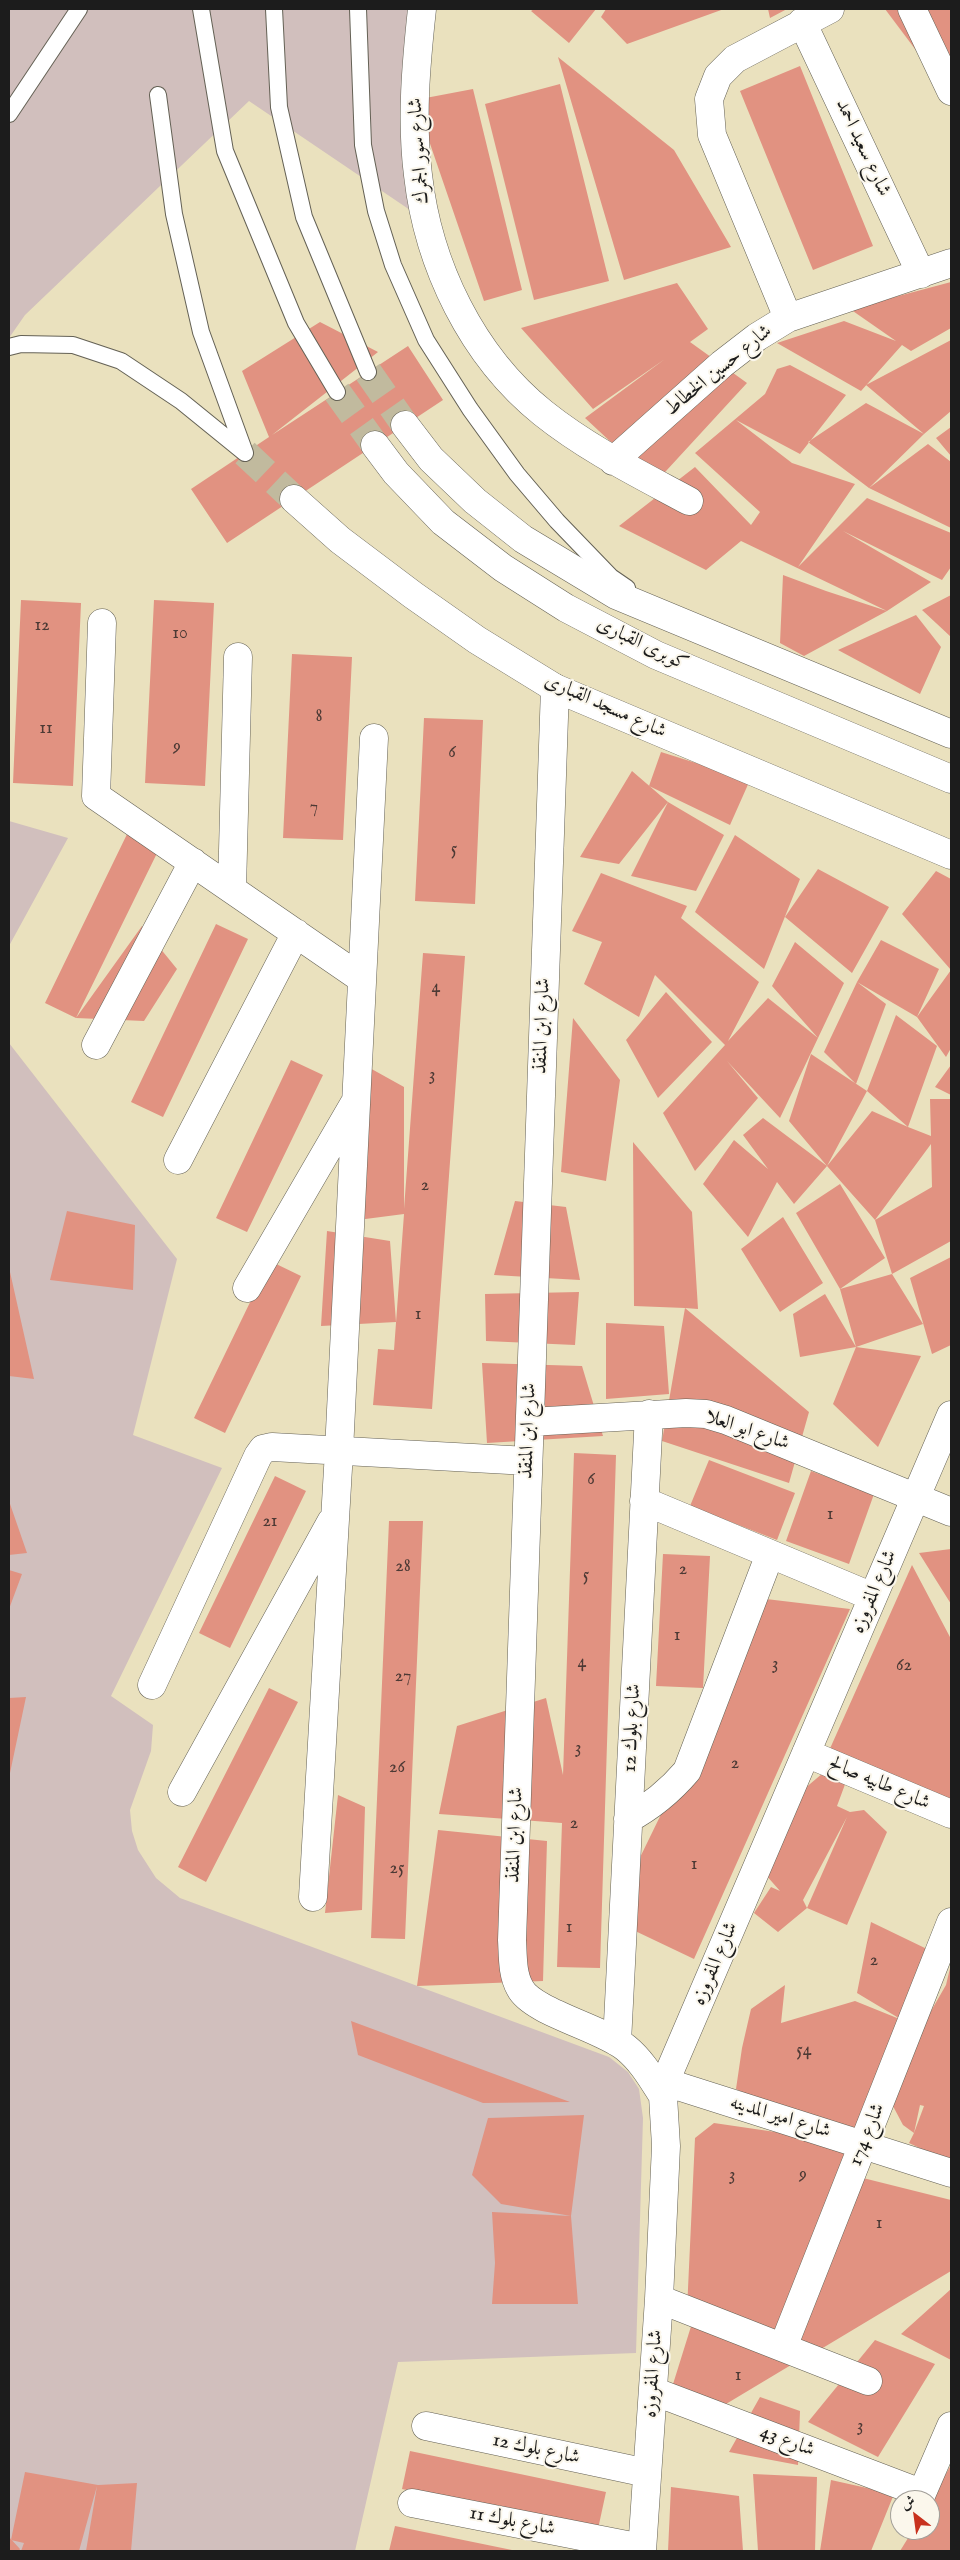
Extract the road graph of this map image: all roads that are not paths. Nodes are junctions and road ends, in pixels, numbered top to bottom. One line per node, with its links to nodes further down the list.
1 (79, 9): 11 (lane)
2 (201, 9): 17 (lane)
3 (274, 9): 16 (lane)
4 (358, 9): 23 (lane)
5 (422, 9): 20 (street, شارع سور الجمرك)
6 (830, 9): 8 (street)
7 (912, 9): 9 (street)
8 (802, 22): 13 (street, شارع سعيد احمد); 14 (street)
9 (951, 91)
10 (158, 95): 15 (lane)
11 (9, 114)
12 (951, 263): 13 (street, شارع حسين الخطاط)
13 (922, 274): 14 (street, شارع حسين الخطاط)
14 (788, 318): 20 (street, شارع حسين الخطاط)
15 (9, 347)
16 (368, 372)
17 (337, 392)
18 (405, 425): 23 (street, كوبرى القبارى)
19 (375, 445): 29 (street, كوبرى القبارى)
20 (613, 460): 22 (street, شارع سور الجمرك)
21 (294, 499): 26 (street, شارع مسجد القبارى)
22 (689, 501)
23 (660, 611): 27 (street, كوبرى القبارى)
24 (102, 623): 31 (street)
25 (238, 657): 32 (street)
26 (555, 688): 30 (street, شارع مسجد القبارى); 41 (street, شارع ابن المنقذ)
27 (951, 734)
28 (374, 738): 34 (street)
29 (951, 779)
30 (951, 854)
31 (193, 862): 32 (street); 35 (street)
32 (232, 889): 33 (street)
33 (296, 933): 34 (street); 37 (street)
34 (362, 979): 36 (street)
35 (96, 1045)
36 (356, 1100): 38 (street); 42 (street)
37 (178, 1160)
38 (247, 1288)
39 (649, 1414): 41 (street, شارع ابو العلا); 44 (street, شارع ابو العلا); 45 (street, شارع بلوك 12)
40 (951, 1415): 44 (street, شارع المفروزه)
41 (530, 1422): 43 (street, شارع ابن المنقذ)
42 (339, 1450): 43 (street); 47 (street); 50 (street)
43 (528, 1461): 57 (street, شارع ابن المنقذ)
44 (916, 1498): 46 (street, شارع ابو العلا); 49 (street, شارع المفروزه)
45 (644, 1501): 48 (street); 54 (street, شارع بلوك 12)
46 (951, 1512)
47 (335, 1515): 52 (street); 55 (street)
48 (770, 1554): 49 (street); 54 (street)
49 (873, 1597): 51 (street, شارع المفروزه)
50 (152, 1685)
51 (806, 1753): 53 (street, شارع طابيه صالح); 58 (street, شارع المفروزه)
52 (182, 1792)
53 (951, 1814)
54 (628, 1820): 57 (street, شارع بلوك 12)
55 (313, 1897)
56 (951, 1922): 59 (street, شارع 174)
57 (617, 2042): 58 (street, شارع ابن المنقذ)
58 (664, 2089): 59 (street, شارع امير المدينه); 61 (street, شارع المفروزه)
59 (864, 2145): 60 (street, شارع امير المدينه); 62 (street, شارع 174)
60 (951, 2173)
61 (659, 2299): 62 (street); 64 (street, شارع المفروزه)
62 (783, 2347): 63 (street)
63 (868, 2381)
64 (653, 2391): 67 (street, شارع المفروزه); 68 (street, شارع 43)
65 (426, 2426): 67 (street, شارع بلوك 12)
66 (951, 2426): 69 (street)
67 (643, 2472): 71 (street, شارع المفروزه)
68 (902, 2490)
69 (923, 2490)
70 (412, 2503): 71 (street, شارع بلوك 11)
71 (631, 2548)

